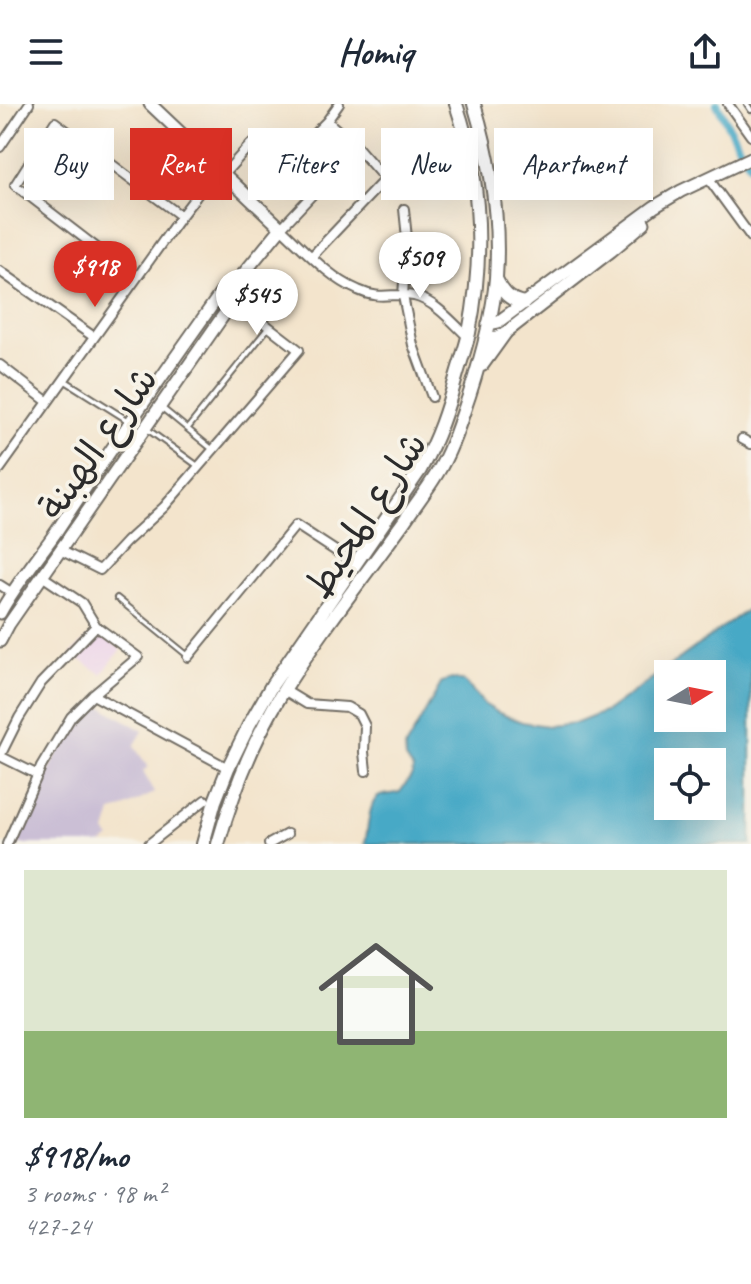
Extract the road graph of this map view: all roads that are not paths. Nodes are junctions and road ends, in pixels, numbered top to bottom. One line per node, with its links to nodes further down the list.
1 (29, 104): 14 (street)
2 (150, 104): 10 (street)
3 (339, 104): 9 (street)
4 (456, 104): 37 (main road, شارع المحيط)
5 (474, 104): 33 (main road, شارع المحيط)
6 (728, 104): 13 (street)
7 (747, 104): 8 (lane)
8 (751, 110)
9 (327, 121): 11 (street); 12 (street)
10 (175, 128)
11 (320, 128)
12 (335, 128)
13 (751, 136)
14 (0, 147)
15 (248, 147): 18 (street)
16 (365, 156): 29 (street)
17 (751, 158): 19 (street)
18 (232, 161)
19 (704, 180): 28 (street); 36 (street); 40 (street)
20 (232, 183): 21 (street)
21 (248, 198)
22 (195, 200): 26 (street)
23 (250, 200): 27 (street)
24 (307, 200): 27 (street)
25 (404, 209): 34 (street)
26 (181, 216): 31 (street); 31 (street)
27 (281, 228): 29 (street); 32 (street, شارع الهبنة)
28 (751, 237)
29 (312, 256): 34 (street)
30 (0, 271): 41 (street)
31 (136, 278): 41 (street)
32 (240, 278): 35 (street, شارع الهبنة); 49 (street, شارع الهبنة)
33 (496, 279): 36 (main road); 39 (main road, شارع المحيط)
34 (403, 296): 39 (street); 46 (street)
35 (234, 300): 38 (street); 48 (street, شارع الهبنة)
36 (524, 303): 39 (street)
37 (472, 312): 39 (main road, شارع المحيط); 39 (main road)
38 (270, 326): 51 (lane); 54 (street)
39 (477, 330): 42 (main road, شارع المحيط); 42 (main road); 59 (main road, شارع المحيط)
40 (505, 333): 42 (street); 44 (main road)
41 (94, 337): 45 (street)
42 (483, 345): 44 (main road, شارع المحيط)
43 (0, 365): 47 (street)
44 (476, 374): 68 (main road, شارع المحيط)
45 (64, 380): 47 (street); 49 (lane)
46 (432, 397)
47 (48, 402): 55 (street)
48 (160, 407): 50 (street, شارع الهبنة); 51 (lane)
49 (129, 421): 57 (street, شارع الهبنة)
50 (145, 428): 56 (lane); 58 (street, شارع الهبنة)
51 (188, 428): 54 (lane)
52 (742, 439): 53 (street)
53 (751, 444)
54 (212, 449): 56 (street)
55 (2, 464)
56 (198, 466): 58 (street)
57 (49, 542): 58 (street); 62 (street, شارع الهبنة)
58 (60, 550): 60 (street, شارع الهبنة)
59 (354, 563): 67 (street); 70 (main road, شارع المحيط)
60 (42, 576): 65 (street); 66 (street, شارع الهبنة)
61 (0, 585): 62 (street)
62 (11, 592): 64 (street, شارع الهبنة)
63 (117, 598): 67 (lane)
64 (0, 613)
65 (96, 626): 69 (street); 72 (street)
66 (0, 641)
67 (188, 657)
68 (284, 690): 71 (street); 78 (main road, شارع المحيط)
69 (93, 695): 70 (street); 72 (street)
70 (228, 768): 77 (main road, شارع المحيط)
71 (366, 771)
72 (38, 775): 75 (street)
73 (205, 800): 76 (street)
74 (287, 834): 79 (street)
75 (7, 844)
76 (149, 844)
77 (203, 844)
78 (218, 844)
79 (269, 844)

